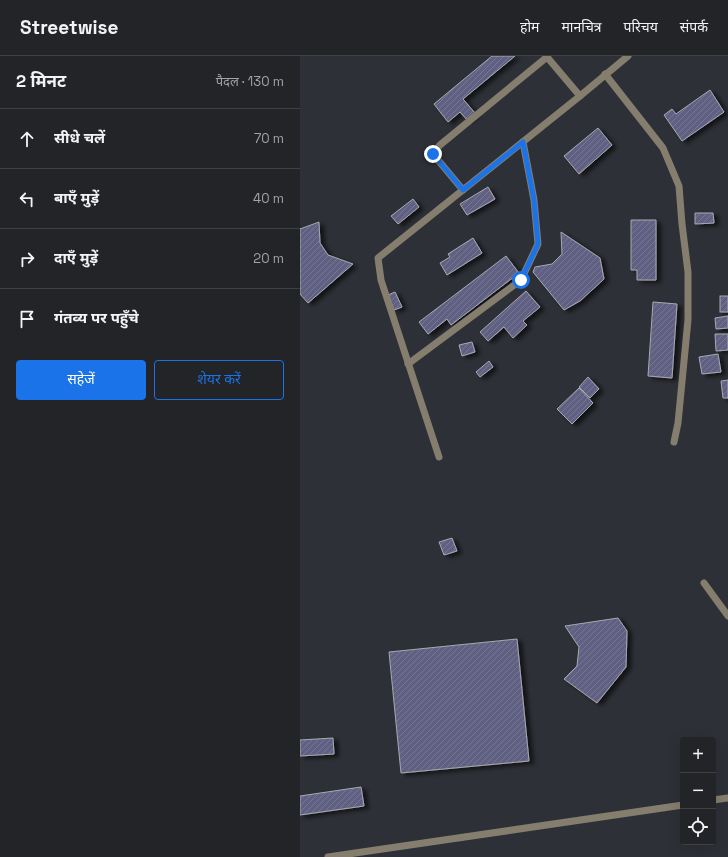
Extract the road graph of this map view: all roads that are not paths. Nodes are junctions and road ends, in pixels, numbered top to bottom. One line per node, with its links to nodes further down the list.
1 (628, 56): 2 (lane)
2 (605, 74): 3 (lane); 7 (lane)
3 (580, 96): 4 (lane); 5 (lane)
4 (523, 142): 5 (lane); 6 (lane)
5 (463, 190): 6 (lane)
6 (408, 364): 8 (lane)
7 (674, 442)
8 (439, 457)
9 (704, 583): 10 (lane)
10 (728, 616)
11 (728, 798): 12 (lane)
12 (716, 800)
13 (680, 805): 14 (lane)
14 (328, 857)

